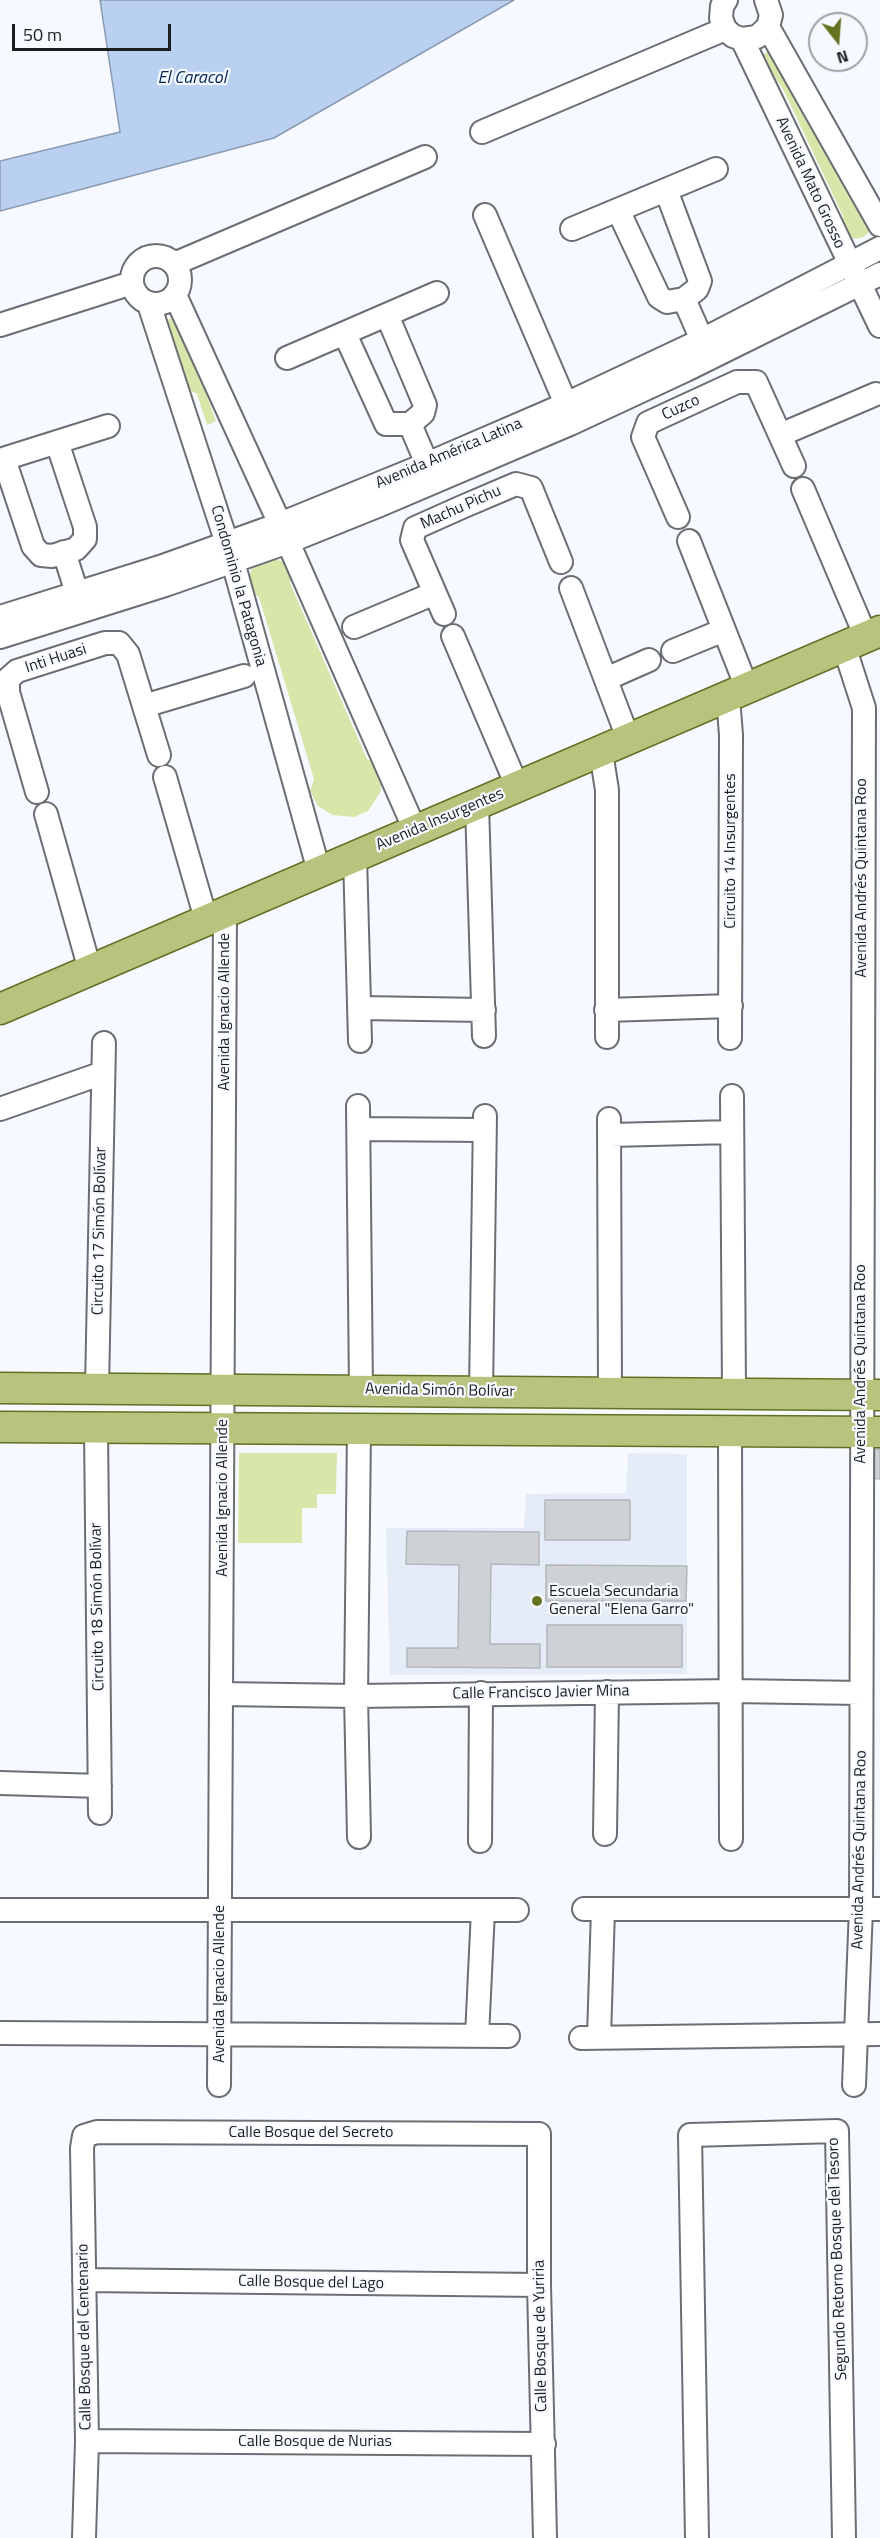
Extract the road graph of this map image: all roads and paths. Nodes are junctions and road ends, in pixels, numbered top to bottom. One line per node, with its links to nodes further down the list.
1 (726, 0): 4 (street, Avenida Mato Grosso)
2 (770, 1): 3 (street)
3 (768, 27): 4 (street); 11 (street)
4 (734, 34): 5 (street); 16 (street, Avenida Mato Grosso)
5 (482, 132)
6 (424, 157): 14 (street)
7 (716, 169): 8 (street)
8 (666, 190): 9 (street); 20 (street)
9 (618, 210): 12 (street); 20 (street)
10 (485, 214): 31 (street)
11 (880, 225)
12 (572, 229)
13 (880, 248): 16 (street, Avenida América Latina)
14 (174, 264): 17 (street); 19 (street)
15 (880, 274): 16 (street, Avenida América Latina)
16 (855, 276): 24 (street, Avenida Mato Grosso); 26 (street, Avenida América Latina); 28 (street, Avenida América Latina)
17 (132, 283): 21 (street, Condominio la Patagonia); 23 (street)
18 (437, 292): 22 (street)
19 (175, 295): 21 (street); 43 (street)
20 (684, 299): 26 (street)
21 (149, 304): 46 (street, Condominio la Patagonia)
22 (387, 315): 25 (street); 32 (street)
23 (0, 326)
24 (880, 326)
25 (345, 334): 27 (street); 32 (street)
26 (702, 340): 31 (street, Avenida América Latina)
27 (287, 358)
28 (686, 370): 30 (street); 39 (street, Avenida América Latina)
29 (876, 394): 34 (street)
30 (702, 398): 34 (street, Cuzco); 42 (street, Cuzco)
31 (566, 404): 37 (street, Avenida América Latina)
32 (410, 424): 37 (street)
33 (108, 426): 35 (street)
34 (780, 435): 38 (street, Cuzco)
35 (57, 442): 36 (street); 45 (street)
36 (2, 459): 45 (street)
37 (427, 464): 43 (street, Avenida América Latina)
38 (794, 466)
39 (450, 475): 41 (street); 43 (street, Avenida América Latina)
40 (803, 489): 58 (street, Avenida Andrés Quintana Roo)
41 (462, 507): 47 (street, Machu Pichu); 49 (street, Machu Pichu)
42 (678, 517)
43 (284, 533): 46 (street, Avenida América Latina); 74 (street)
44 (689, 541): 55 (street, Circuito 14 Insurgentes)
45 (64, 552): 50 (street)
46 (230, 552): 50 (street, Avenida América Latina); 53 (street, Avenida América Latina); 76 (street, Condominio la Patagonia)
47 (561, 562)
48 (571, 588): 63 (street)
49 (435, 592): 51 (street, Machu Pichu); 54 (street)
50 (77, 593): 52 (street, Avenida América Latina)
51 (444, 614)
52 (0, 617)
53 (51, 622): 57 (street, Avenida América Latina); 60 (street)
54 (354, 627)
55 (724, 630): 59 (street); 64 (street, Circuito 14 Insurgentes)
56 (453, 636): 70 (street)
57 (0, 637)
58 (863, 638): 64 (main road, Avenida Insurgentes); 66 (street, Avenida Andrés Quintana Roo)
59 (673, 651)
60 (61, 657): 65 (street, Inti Huasi); 71 (street, Inti Huasi)
61 (650, 660): 63 (street)
62 (244, 676): 65 (street)
63 (606, 679): 67 (street)
64 (737, 692): 67 (main road, Avenida Insurgentes); 79 (street, Circuito 14 Insurgentes)
65 (144, 706): 69 (street, Inti Huasi)
66 (872, 708): 103 (street, Avenida Andrés Quintana Roo)
67 (628, 738): 68 (main road, Avenida Insurgentes)
68 (601, 752): 70 (main road, Avenida Insurgentes); 83 (street)
69 (162, 766): 77 (street, Avenida Ignacio Allende)
70 (517, 786): 72 (main road, Avenida Insurgentes)
71 (37, 792)
72 (477, 804): 74 (main road, Avenida Insurgentes); 82 (street)
73 (46, 814): 78 (street)
74 (415, 830): 75 (main road, Avenida Insurgentes)
75 (355, 856): 76 (main road, Avenida Insurgentes); 80 (street)
76 (319, 871): 77 (main road, Avenida Insurgentes)
77 (216, 915): 78 (main road, Avenida Insurgentes); 97 (street, Avenida Ignacio Allende)
78 (90, 970): 81 (main road, Avenida Insurgentes)
79 (731, 1006): 83 (street); 86 (street, Circuito 14 Insurgentes)
80 (361, 1008): 82 (street); 87 (street)
81 (0, 1009)
82 (484, 1010): 84 (street)
83 (606, 1010): 85 (street)
84 (484, 1036)
85 (607, 1037)
86 (730, 1038)
87 (360, 1041)
88 (104, 1043): 89 (street, Circuito 17 Simón Bolívar)
89 (103, 1073): 92 (street); 96 (street, Circuito 17 Simón Bolívar)
90 (732, 1096): 94 (street)
91 (358, 1106): 93 (street)
92 (0, 1109)
93 (358, 1129): 98 (street); 99 (street)
94 (732, 1132): 101 (street); 102 (street)
95 (0, 1388): 96 (main road, Avenida Simón Bolívar)
96 (96, 1388): 97 (main road, Avenida Simón Bolívar)
97 (224, 1389): 98 (main road, Avenida Simón Bolívar); 106 (street, Avenida Ignacio Allende)
98 (361, 1390): 99 (main road, Avenida Simón Bolívar)
99 (481, 1392): 100 (main road, Avenida Simón Bolívar)
100 (543, 1392): 101 (main road, Avenida Simón Bolívar); 108 (main road)
101 (610, 1393): 102 (main road, Avenida Simón Bolívar)
102 (734, 1394): 103 (main road, Avenida Simón Bolívar)
103 (870, 1395): 110 (street, Avenida Andrés Quintana Roo)
104 (0, 1427): 105 (main road)
105 (96, 1428): 106 (main road); 118 (street, Circuito 18 Simón Bolívar)
106 (223, 1428): 107 (main road); 114 (street, Avenida Ignacio Allende)
107 (359, 1429): 108 (main road); 116 (street)
108 (542, 1430): 109 (main road)
109 (730, 1431): 110 (main road); 111 (street)
110 (871, 1432): 113 (street, Avenida Andrés Quintana Roo)
111 (732, 1691): 112 (street, Calle Francisco Javier Mina); 113 (street, Calle Francisco Javier Mina); 122 (street)
112 (607, 1692): 115 (street, Calle Francisco Javier Mina); 120 (street)
113 (861, 1693): 124 (street, Avenida Andrés Quintana Roo)
114 (221, 1694): 116 (street, Calle Francisco Javier Mina); 128 (street, Avenida Ignacio Allende)
115 (481, 1694): 116 (street, Calle Francisco Javier Mina); 123 (street)
116 (356, 1696): 121 (street)
117 (0, 1783): 118 (street)
118 (100, 1786): 119 (street, Circuito 18 Simón Bolívar)
119 (100, 1814)
120 (605, 1834)
121 (359, 1837)
122 (731, 1839)
123 (480, 1841)
124 (870, 1909): 130 (street, Avenida Andrés Quintana Roo); 130 (street)
125 (0, 1910): 128 (street)
126 (483, 1910): 127 (street); 128 (street); 133 (street)
127 (517, 1910)
128 (220, 1911): 132 (street, Avenida Ignacio Allende)
129 (0, 2033): 132 (street)
130 (856, 2034): 131 (street); 136 (street, Avenida Andrés Quintana Roo)
131 (880, 2034)
132 (220, 2035): 133 (street); 135 (street, Avenida Ignacio Allende)
133 (477, 2036): 134 (street)
134 (508, 2036)
135 (219, 2085)
136 (854, 2085)
137 (539, 2134): 138 (street, Calle Bosque del Secreto); 140 (street, Calle Bosque de Yuriria)
138 (84, 2136): 139 (street, Calle Bosque del Centenario)
139 (84, 2280): 140 (street, Calle Bosque del Lago); 141 (street, Calle Bosque del Centenario)
140 (539, 2285): 142 (street, Calle Bosque de Yuriria)
141 (87, 2441): 142 (street, Calle Bosque de Nurias); 143 (street, Calle Bosque del Centenario)
142 (544, 2444): 144 (street, Calle Bosque de Yuriria)
143 (84, 2538)
144 (545, 2538)
145 (697, 2538): 146 (street, Segundo Retorno Bosque del Tesoro)
146 (844, 2538)

